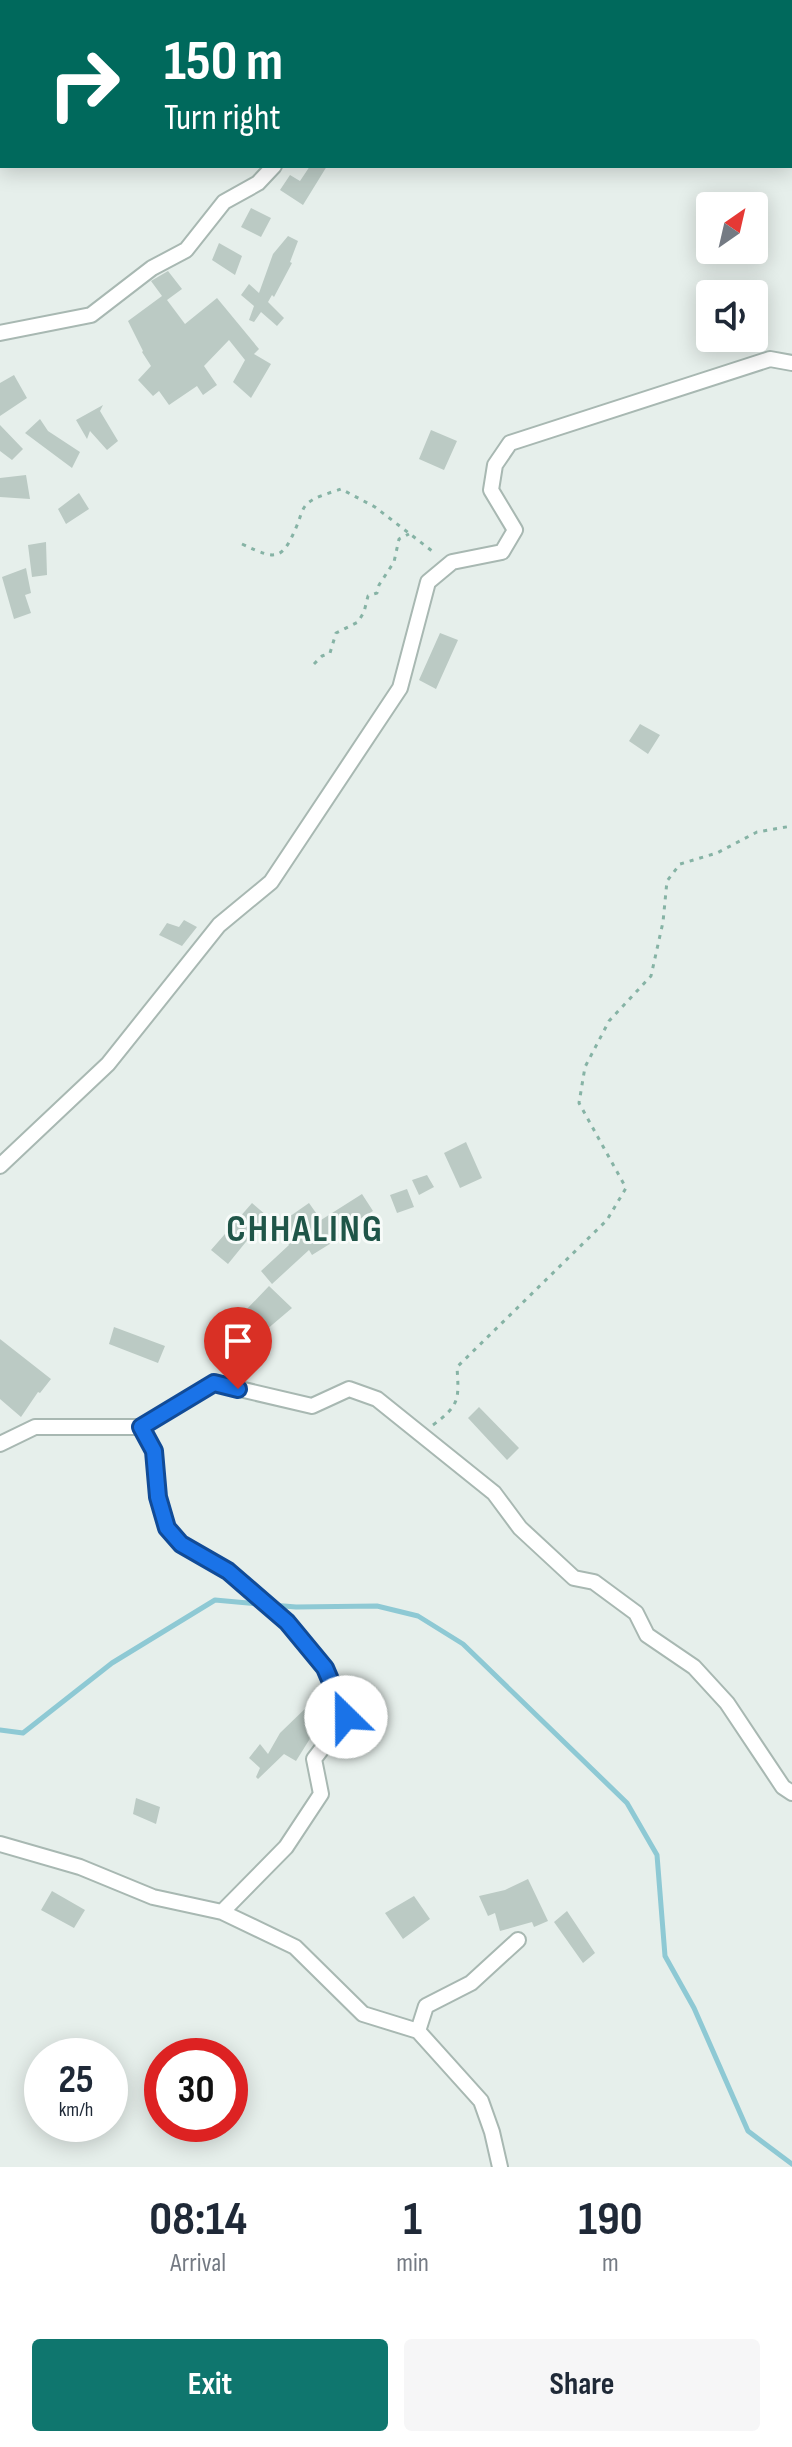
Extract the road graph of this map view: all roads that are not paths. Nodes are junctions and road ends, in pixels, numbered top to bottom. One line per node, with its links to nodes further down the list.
1 (272, 168): 2 (street)
2 (0, 333)
3 (792, 363): 4 (street)
4 (0, 1166)
5 (141, 1427): 6 (street); 7 (street); 9 (street)
6 (0, 1444)
7 (792, 1793)
8 (0, 1844): 9 (street)
9 (222, 1912): 11 (street)
10 (518, 1940): 11 (street)
11 (418, 2031): 12 (street)
12 (500, 2167)

